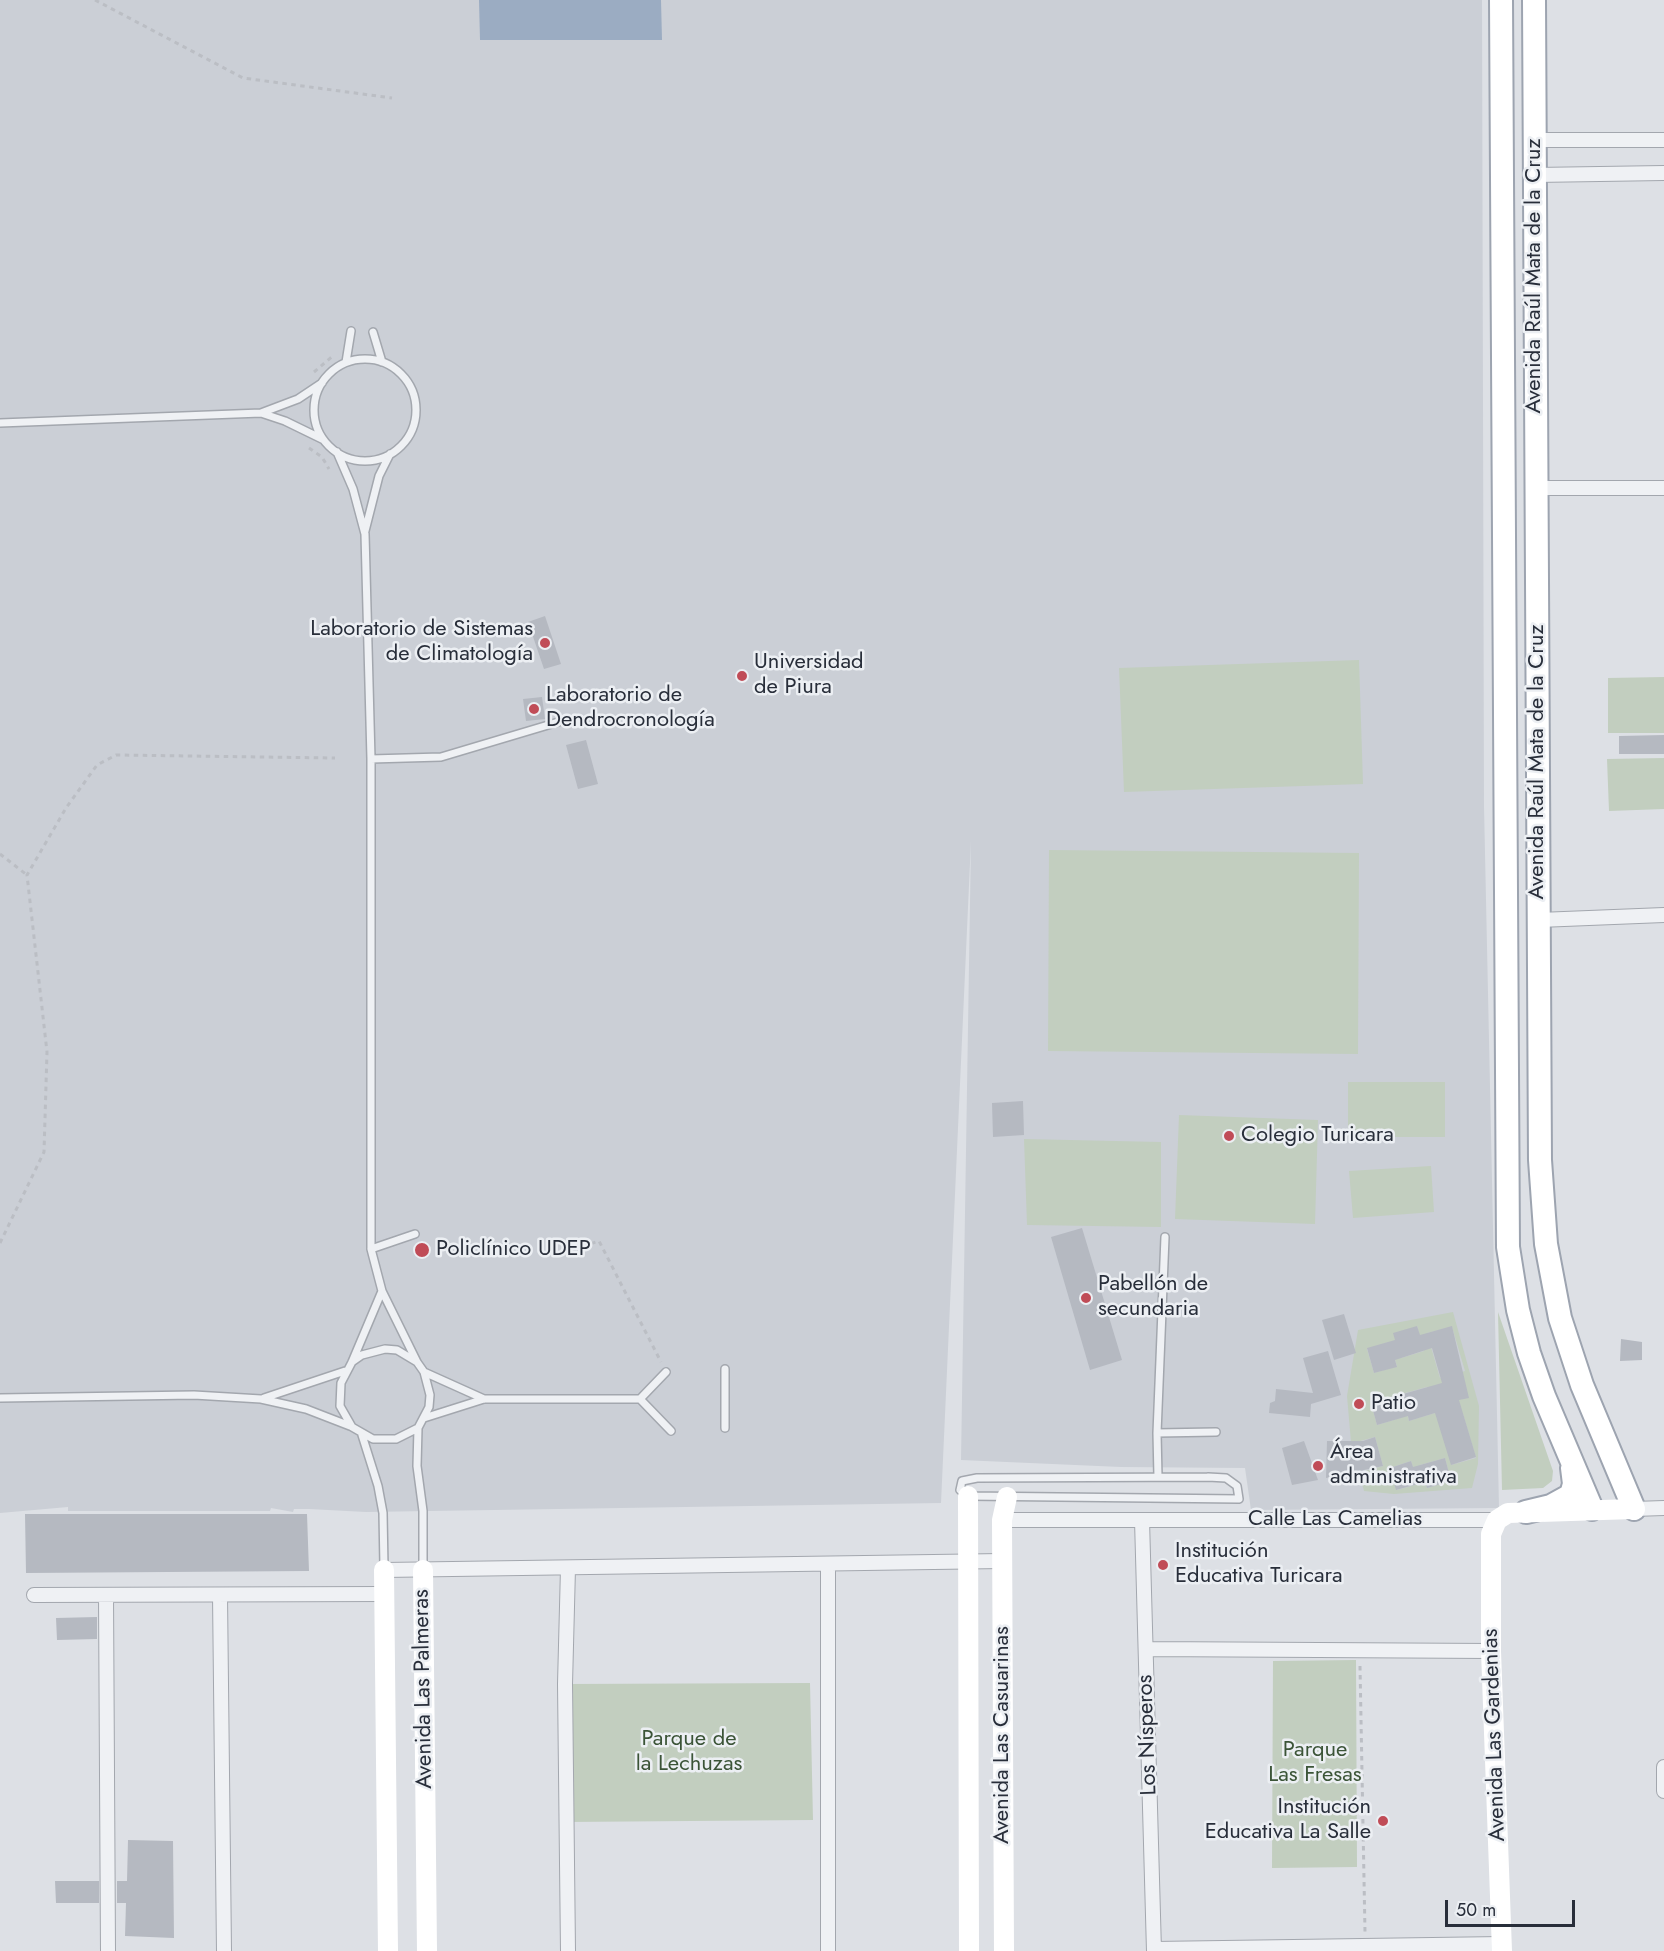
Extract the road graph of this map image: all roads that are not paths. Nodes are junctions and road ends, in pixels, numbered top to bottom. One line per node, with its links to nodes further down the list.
1 (1501, 0): 46 (main road, Avenida Raúl Mata de la Cruz)
2 (1534, 0): 4 (main road, Avenida Raúl Mata de la Cruz)
3 (1664, 140): 4 (street)
4 (1535, 141): 6 (main road, Avenida Raúl Mata de la Cruz)
5 (1664, 173): 6 (street)
6 (1535, 175): 17 (main road, Avenida Raúl Mata de la Cruz)
7 (351, 331): 9 (lane)
8 (373, 332): 10 (lane)
9 (346, 362): 10 (lane); 11 (lane)
10 (382, 362): 16 (lane)
11 (322, 383): 12 (lane); 14 (lane)
12 (261, 413): 13 (lane); 14 (lane)
13 (0, 423)
14 (324, 440): 15 (lane)
15 (337, 452): 16 (lane); 19 (lane)
16 (390, 454): 19 (lane)
17 (1536, 488): 18 (street); 23 (main road, Avenida Raúl Mata de la Cruz)
18 (1664, 488)
19 (365, 534): 21 (lane)
20 (565, 720): 21 (lane)
21 (371, 759): 26 (lane)
22 (1664, 915): 23 (street)
23 (1539, 920): 52 (main road, Avenida Raúl Mata de la Cruz)
24 (415, 1234): 26 (lane)
25 (1166, 1237): 44 (lane)
26 (371, 1249): 27 (lane)
27 (382, 1291): 28 (lane); 29 (lane)
28 (352, 1362): 29 (lane); 31 (lane)
29 (417, 1362): 32 (lane)
30 (725, 1369): 41 (lane)
31 (345, 1371): 35 (lane); 39 (lane)
32 (424, 1372): 36 (lane); 38 (lane)
33 (666, 1372): 37 (lane)
34 (0, 1398): 35 (lane)
35 (261, 1399): 39 (lane)
36 (484, 1399): 37 (lane); 38 (lane)
37 (640, 1399): 42 (lane)
38 (424, 1418): 40 (lane)
39 (352, 1427): 45 (lane)
40 (418, 1428): 45 (lane); 62 (lane, Avenida Las Palmeras)
41 (725, 1428)
42 (671, 1431)
43 (1216, 1432): 44 (lane)
44 (1157, 1433): 47 (lane)
45 (362, 1435): 61 (lane, Avenida Las Palmeras)
46 (1570, 1457): 51 (main road, Avenida Raúl Mata de la Cruz); 53 (main road)
47 (1158, 1477): 48 (lane); 49 (lane)
48 (968, 1496): 49 (lane); 58 (street, Avenida Las Casuarinas)
49 (1007, 1497): 54 (street, Avenida Las Casuarinas)
50 (1664, 1508): 52 (street, Calle Las Camelias)
51 (1592, 1509): 52 (street, Calle Las Camelias); 53 (street, Calle Las Camelias)
52 (1634, 1509)
53 (1526, 1512): 56 (street, Calle Las Camelias)
54 (1002, 1520): 55 (street, Calle Las Camelias); 57 (street, Avenida Las Casuarinas)
55 (1142, 1520): 56 (street, Calle Las Camelias); 67 (street, Los Nísperos)
56 (1497, 1520): 68 (street, Avenida Las Gardenias)
57 (1002, 1561): 58 (street); 80 (street, Avenida Las Casuarinas)
58 (967, 1562): 59 (street); 79 (street, Avenida Las Casuarinas)
59 (828, 1564): 60 (street); 78 (street)
60 (568, 1568): 62 (street); 77 (street)
61 (384, 1570): 62 (street); 64 (street, Avenida Las Palmeras)
62 (423, 1570): 76 (street, Avenida Las Palmeras)
63 (220, 1594): 64 (street); 66 (street); 74 (street)
64 (384, 1594): 75 (street, Avenida Las Palmeras)
65 (34, 1595): 66 (street)
66 (105, 1595): 73 (street)
67 (1146, 1649): 68 (street); 72 (street, Los Nísperos)
68 (1491, 1651): 71 (street, Avenida Las Gardenias)
69 (1664, 1767): 70 (street)
70 (1664, 1791)
71 (1502, 1948): 72 (street)
72 (1154, 1950)
73 (108, 1951)
74 (224, 1951)
75 (388, 1951)
76 (427, 1951)
77 (568, 1951)
78 (828, 1951)
79 (969, 1951)
80 (1004, 1951)

